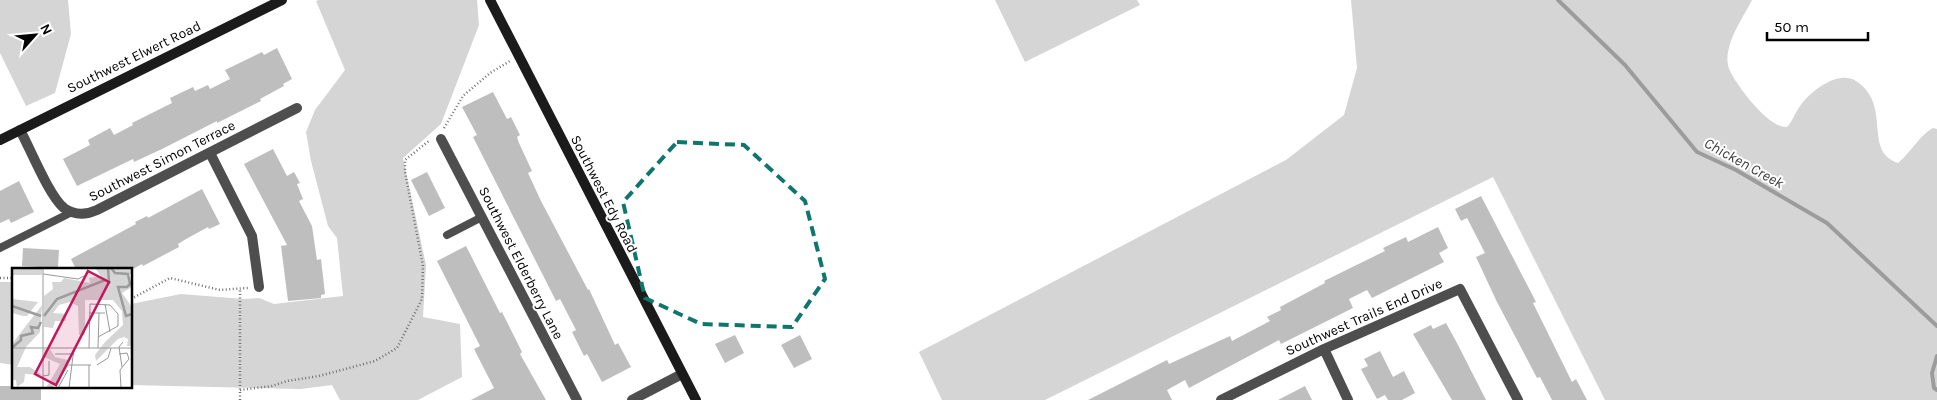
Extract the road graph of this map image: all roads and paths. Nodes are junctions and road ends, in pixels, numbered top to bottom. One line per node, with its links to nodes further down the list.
1 (282, 0): 5 (main road, Southwest Elwert Road)
2 (490, 0): 3 (main road, Southwest Edy Road)
3 (518, 56): 6 (path); 17 (main road, Southwest Edy Road)
4 (297, 108): 8 (street, Southwest Simon Terrace)
5 (20, 130): 7 (main road, Southwest Elwert Road); 9 (street)
6 (437, 137): 10 (street, Southwest Elderberry Lane); 18 (path)
7 (0, 140)
8 (210, 152): 9 (street, Southwest Simon Terrace); 13 (street)
9 (72, 212): 12 (lane)
10 (482, 216): 11 (lane); 20 (street, Southwest Elderberry Lane)
11 (447, 235)
12 (0, 248)
13 (259, 288): 14 (path)
14 (240, 289): 15 (path); 18 (path)
15 (132, 297)
16 (1324, 349): 23 (street, Southwest Trails End Drive); 24 (street); 25 (street, Southwest Trails End Drive)
17 (682, 374): 21 (street); 22 (main road, Southwest Edy Road)
18 (240, 389): 19 (path)
19 (240, 400)
20 (577, 400)
21 (632, 400)
22 (696, 400)
23 (1221, 400)
24 (1348, 400)
25 (1518, 400)

